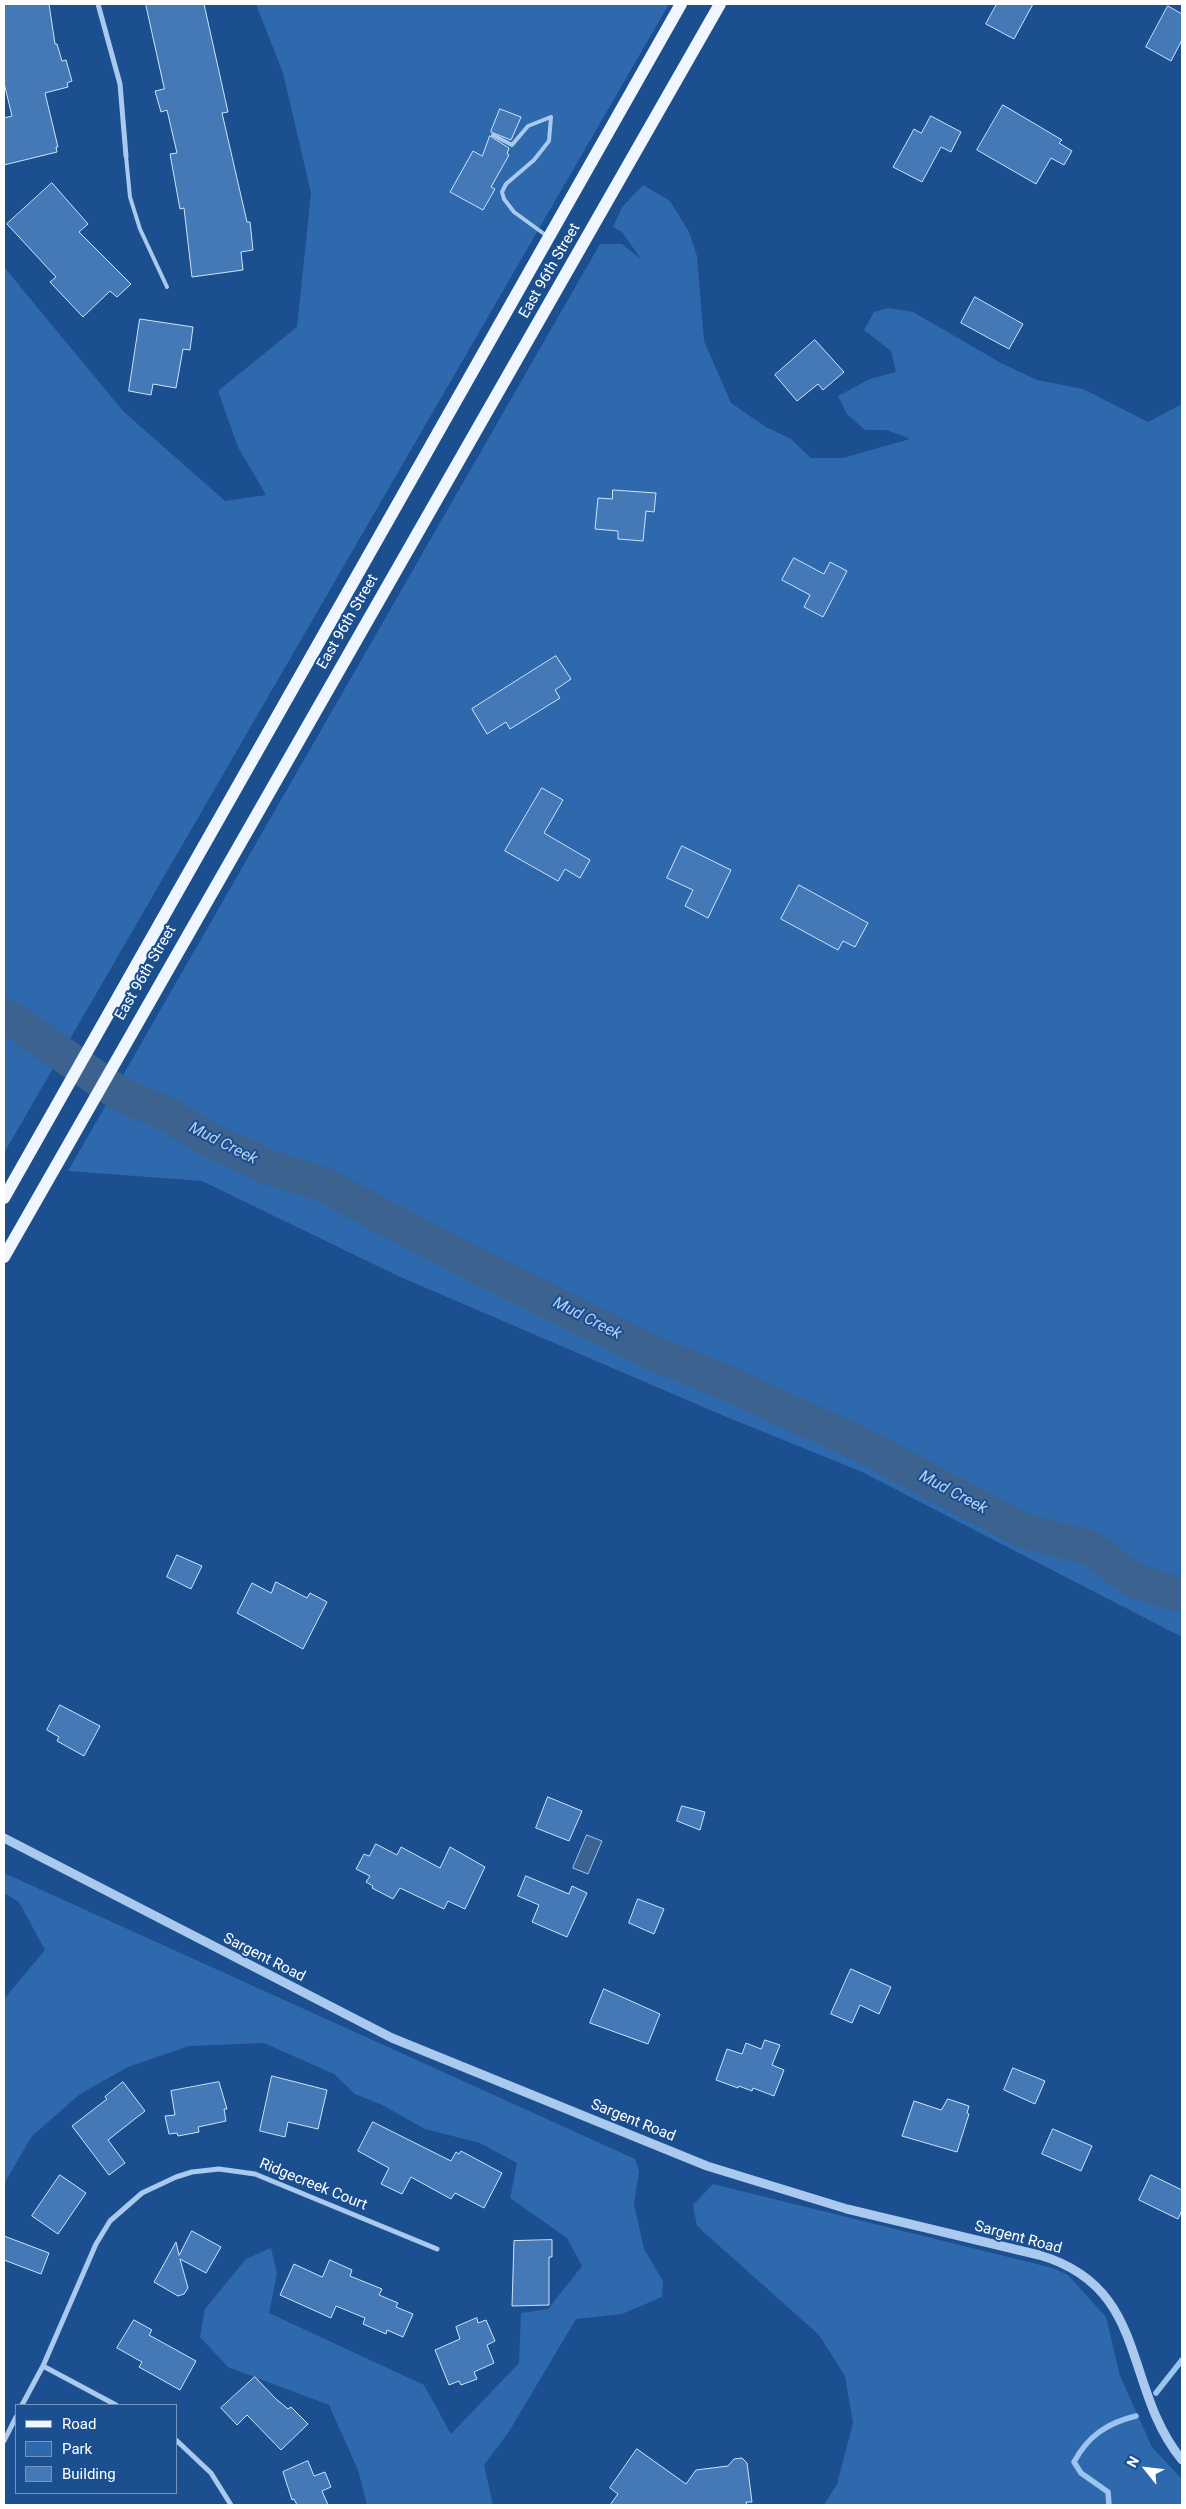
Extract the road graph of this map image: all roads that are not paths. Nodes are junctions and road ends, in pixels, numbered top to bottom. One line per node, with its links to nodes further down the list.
1 (98, 4): 5 (street)
2 (720, 4): 9 (main road, East 96th Street)
3 (677, 5): 6 (main road, East 96th Street)
4 (493, 135): 6 (lane)
5 (126, 156): 7 (lane)
6 (548, 237): 8 (main road, East 96th Street)
7 (167, 287)
8 (4, 1198)
9 (4, 1256)
10 (4, 1838): 18 (street, Sargent Road)
11 (437, 2249): 12 (street, Ridgecreek Court)
12 (43, 2366): 13 (street, Ridgecreek Court); 14 (street)
13 (23, 2404)
14 (114, 2404)
15 (15, 2419): 16 (street)
16 (4, 2441)
17 (178, 2442): 19 (street)
18 (1182, 2460)
19 (231, 2505)

